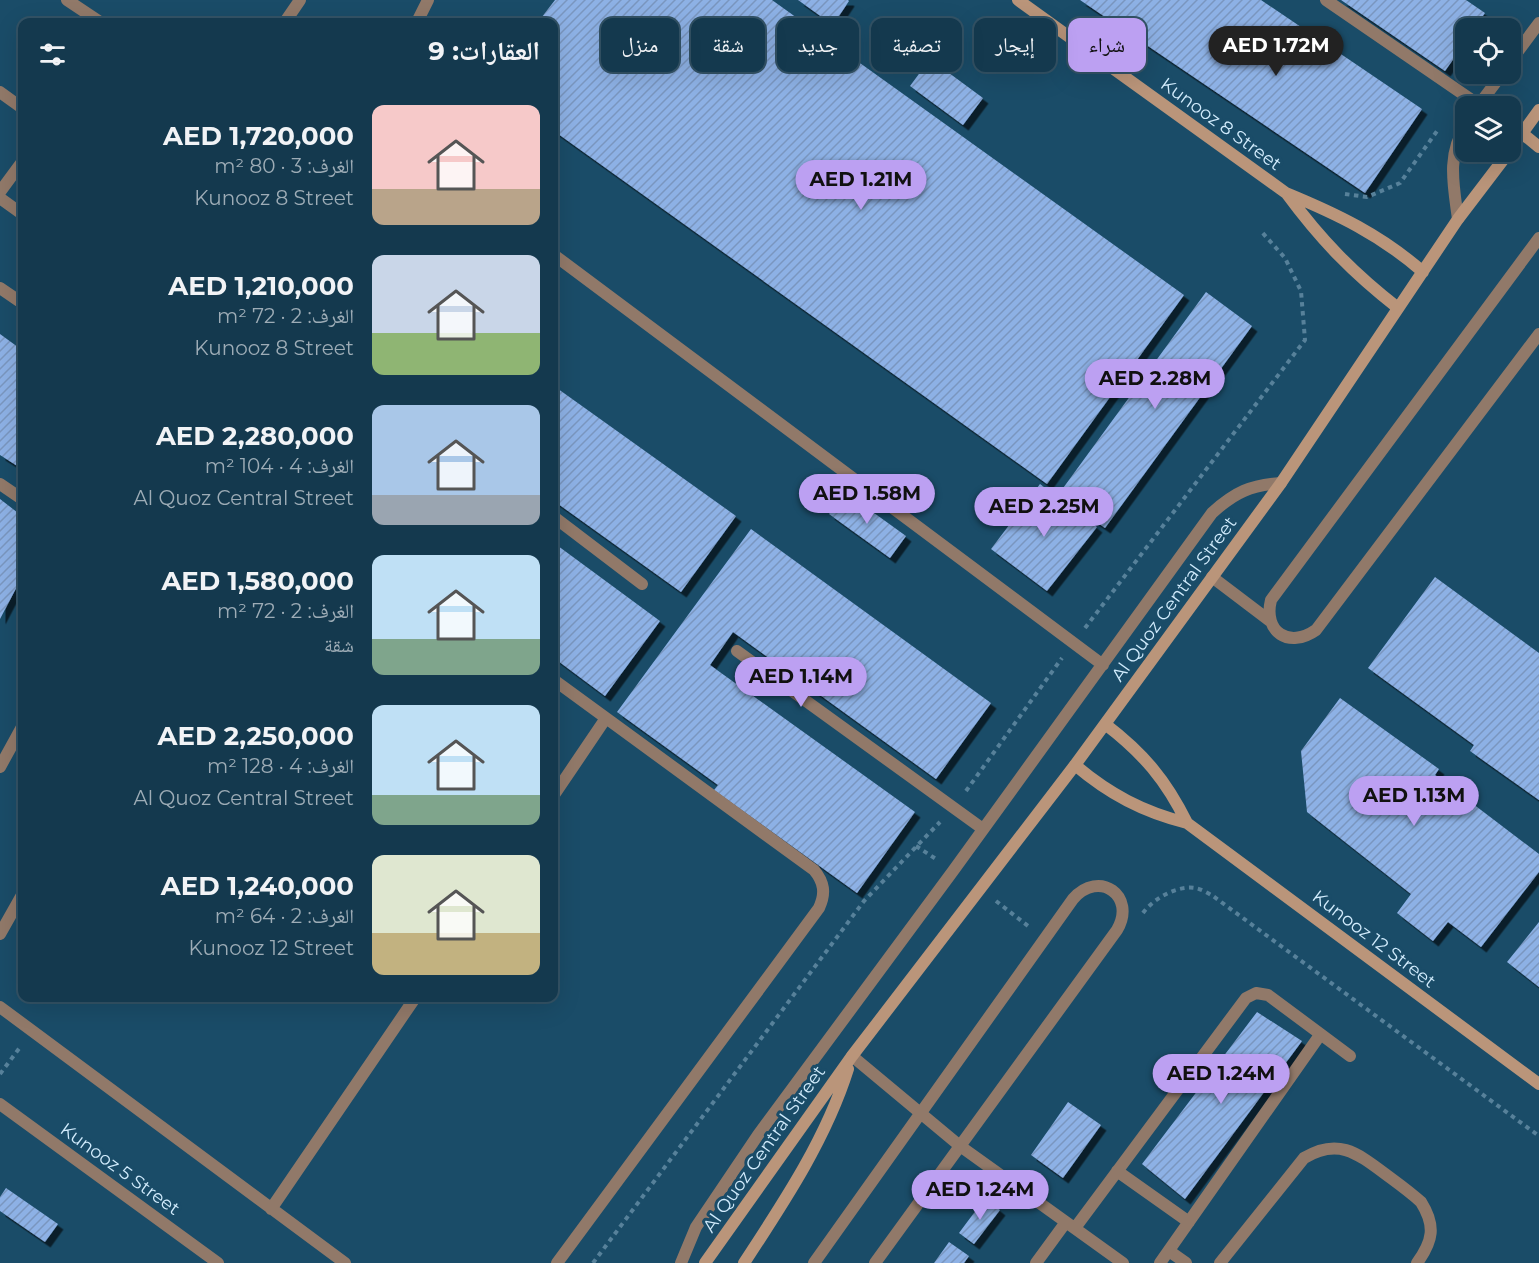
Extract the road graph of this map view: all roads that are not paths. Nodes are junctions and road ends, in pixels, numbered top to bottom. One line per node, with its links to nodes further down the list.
1 (67, 0): 6 (street)
2 (300, 0): 7 (street)
3 (428, 0): 8 (street)
4 (1018, 0): 22 (street, Kunooz 8 Street)
5 (1326, 0): 12 (street)
6 (94, 18)
7 (288, 18)
8 (419, 18)
9 (1539, 23): 10 (street)
10 (1521, 47)
11 (0, 92): 13 (street)
12 (1465, 96)
13 (18, 105)
14 (1539, 110): 15 (street, Al Quoz Central Street)
15 (1523, 134): 16 (street, Al Quoz Central Street); 18 (street)
16 (1521, 137)
17 (1455, 147): 25 (street)
18 (1539, 147)
19 (1502, 162): 25 (street, Al Quoz Central Street)
20 (18, 167): 21 (street)
21 (0, 192)
22 (1286, 193): 28 (street, Kunooz 8 Street); 31 (street, Kunooz 8 Street)
23 (0, 198): 24 (street)
24 (18, 211)
25 (1458, 219): 28 (street, Al Quoz Central Street)
26 (1539, 238): 39 (street)
27 (558, 258): 41 (street)
28 (1423, 272): 31 (street, Al Quoz Central Street)
29 (0, 288): 30 (street)
30 (18, 300)
31 (1398, 308): 33 (street, Al Quoz Central Street)
32 (1539, 334): 39 (street)
33 (1281, 483): 37 (street, Al Quoz Central Street); 41 (street)
34 (0, 484): 35 (street)
35 (18, 496)
36 (558, 520): 38 (street)
37 (1212, 578): 39 (street); 44 (street, Al Quoz Central Street)
38 (642, 584)
39 (1270, 621)
40 (737, 651): 50 (street)
41 (1103, 665): 50 (street)
42 (558, 683): 43 (street)
43 (606, 718): 48 (street); 69 (street)
44 (1105, 724): 46 (street, Al Quoz Central Street); 49 (street, Kunooz 12 Street)
45 (18, 734): 47 (street)
46 (1075, 765): 49 (street, Kunooz 12 Street); 56 (street, Al Quoz Central Street)
47 (0, 766)
48 (558, 789)
49 (1187, 823): 58 (street, Kunooz 12 Street)
50 (983, 829): 70 (street)
51 (18, 902): 52 (street)
52 (0, 934)
53 (413, 1002): 63 (street)
54 (0, 1007): 63 (street)
55 (1320, 1035): 57 (street); 62 (street); 64 (street)
56 (852, 1056): 60 (street); 71 (street, Al Quoz Central Street); 72 (street, Al Quoz Central Street)
57 (1350, 1056)
58 (1539, 1084)
59 (0, 1104): 67 (street, Kunooz 5 Street)
60 (920, 1113): 61 (street); 61 (street); 73 (street)
61 (960, 1146): 65 (street); 74 (street)
62 (1118, 1171): 64 (street); 65 (street)
63 (271, 1209): 68 (street)
64 (1189, 1222): 66 (street)
65 (1071, 1225): 75 (street); 76 (street)
66 (1168, 1251): 77 (street); 78 (street)
67 (218, 1263)
68 (345, 1263)
69 (557, 1263)
70 (681, 1263)
71 (705, 1263)
72 (744, 1263)
73 (814, 1263)
74 (875, 1263)
75 (1036, 1263)
76 (1123, 1263)
77 (1160, 1263)
78 (1186, 1263)
79 (1220, 1263): 80 (street)
80 (1417, 1263)

